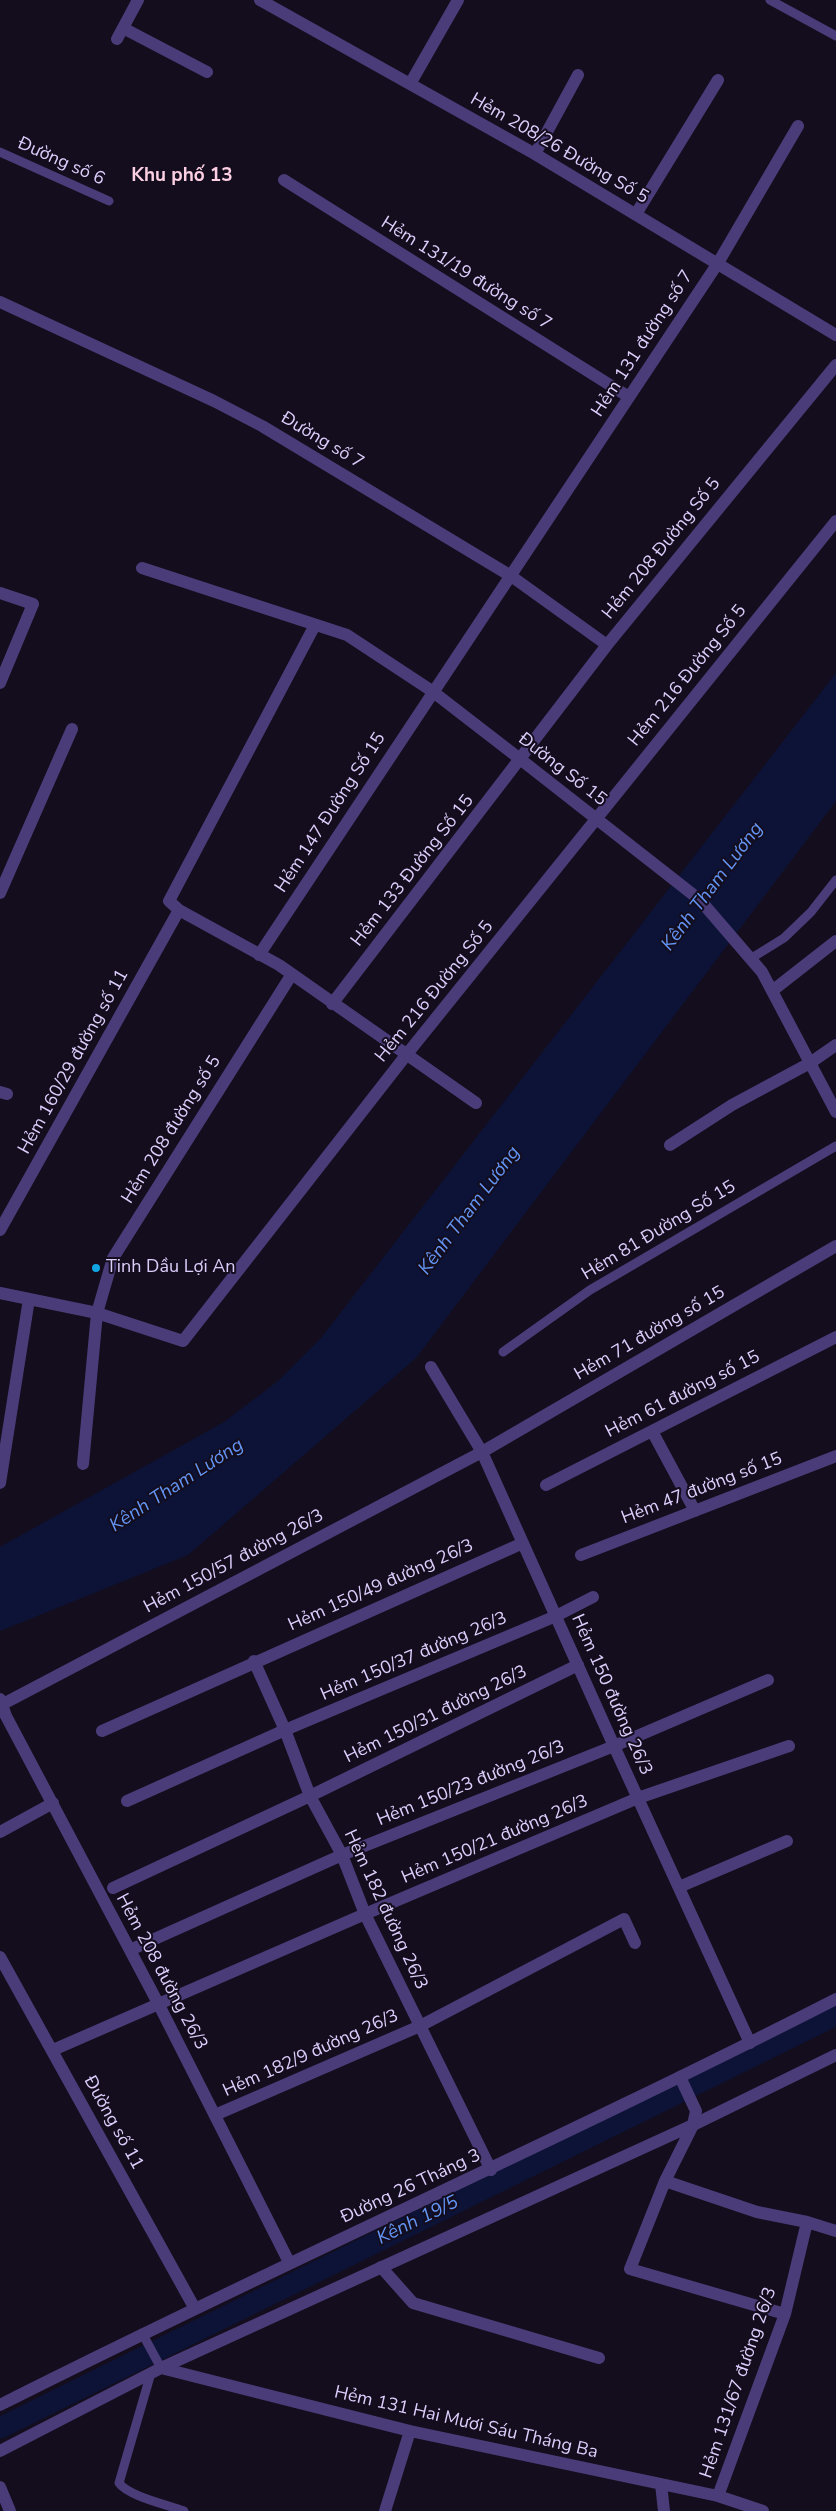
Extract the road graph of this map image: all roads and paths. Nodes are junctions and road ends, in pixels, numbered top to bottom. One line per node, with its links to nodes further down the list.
1 (138, 0): 6 (street)
2 (260, 0): 9 (street, Hẻm 208/26 Đường Số 5)
3 (458, 0): 9 (street)
4 (770, 0): 5 (lane)
5 (836, 36)
6 (207, 72)
7 (578, 75): 12 (street)
8 (718, 80): 15 (street)
9 (410, 84): 12 (street, Hẻm 208/26 Đường Số 5)
10 (798, 126): 16 (street, Hẻm 131 đường số 7)
11 (0, 152): 14 (lane, Đường số 6)
12 (535, 154): 15 (street, Hẻm 208/26 Đường Số 5)
13 (284, 180): 20 (street, Hẻm 131/19 đường số 7)
14 (109, 201)
15 (636, 214): 16 (street, Hẻm 208/26 Đường Số 5)
16 (718, 263): 18 (street, Hẻm 208/26 Đường Số 5); 20 (street, Hẻm 131 đường số 7)
17 (0, 302): 23 (street, Đường số 7)
18 (836, 335)
19 (836, 365): 26 (street, Hẻm 208 Đường Số 5)
20 (629, 397): 23 (street, Hẻm 131 đường số 7)
21 (836, 521): 31 (street, Hẻm 216 Đường Số 5)
22 (142, 568): 25 (street)
23 (511, 576): 26 (street, Đường số 7); 28 (street, Hẻm 131 đường số 7)
24 (0, 592): 27 (street)
25 (315, 624): 28 (street, Đường Số 15); 34 (street)
26 (606, 645): 30 (street, Hẻm 208 Đường Số 5)
27 (0, 683)
28 (432, 691): 30 (street, Đường Số 15); 36 (street, Hẻm 147 Đường Số 15)
29 (72, 729): 33 (street)
30 (520, 759): 31 (street, Đường Số 15); 40 (street, Hẻm 133 Đường Số 15)
31 (596, 820): 37 (street, Đường Số 15); 42 (street, Hẻm 216 Đường Số 5)
32 (836, 880): 37 (lane)
33 (0, 893)
34 (178, 910): 36 (street); 48 (street, Hẻm 160/29 đường số 11)
35 (836, 941): 39 (street)
36 (259, 955): 38 (street)
37 (750, 959): 39 (street)
38 (292, 974): 40 (street); 52 (street, Hẻm 208 đường số 5)
39 (772, 992): 43 (street)
40 (332, 1004): 42 (street)
41 (836, 1045): 43 (street)
42 (407, 1054): 44 (street); 52 (street, Hẻm 216 Đường Số 5)
43 (810, 1063): 45 (street); 46 (street)
44 (476, 1103)
45 (836, 1112)
46 (670, 1144)
47 (836, 1146): 54 (lane, Hẻm 81 Đường Số 15)
48 (0, 1230)
49 (836, 1246): 57 (street, Hẻm 71 đường số 15)
50 (0, 1293): 51 (street, Hẻm 216 Đường Số 5)
51 (29, 1299): 52 (street, Hẻm 216 Đường Số 5); 60 (street)
52 (97, 1313): 59 (street, Hẻm 208 đường số 5)
53 (836, 1337): 56 (street, Hẻm 61 đường số 15)
54 (503, 1352)
55 (431, 1367): 57 (street, Hẻm 150 đường 26/3)
56 (652, 1431): 61 (street, Hẻm 61 đường số 15); 62 (street)
57 (482, 1452): 63 (street, Hẻm 150 đường 26/3); 70 (street, Hẻm 150/57 đường 26/3)
58 (836, 1456): 62 (street, Hẻm 47 đường số 15)
59 (83, 1464)
60 (0, 1483)
61 (546, 1484)
62 (695, 1511): 64 (street, Hẻm 47 đường số 15)
63 (523, 1543): 66 (street, Hẻm 150 đường 26/3); 67 (street, Hẻm 150/49 đường 26/3)
64 (580, 1555)
65 (593, 1597): 66 (street, Hẻm 150/37 đường 26/3)
66 (556, 1616): 68 (street, Hẻm 150 đường 26/3); 71 (street, Hẻm 150/37 đường 26/3)
67 (254, 1661): 71 (street, Hẻm 182 đường 26/3); 72 (street, Hẻm 150/49 đường 26/3)
68 (578, 1665): 73 (street, Hẻm 150 đường 26/3); 75 (street, Hẻm 150/31 đường 26/3)
69 (768, 1680): 73 (street, Hẻm 150/23 đường 26/3)
70 (1, 1701): 78 (street, Hẻm 208 đường 26/3)
71 (285, 1730): 75 (street, Hẻm 182 đường 26/3); 77 (street, Hẻm 150/37 đường 26/3)
72 (102, 1731)
73 (614, 1746): 76 (street, Hẻm 150 đường 26/3); 81 (street, Hẻm 150/23 đường 26/3)
74 (789, 1746): 76 (street, Hẻm 150/21 đường 26/3)
75 (310, 1796): 81 (street, Hẻm 182 đường 26/3); 83 (street, Hẻm 150/31 đường 26/3)
76 (638, 1798): 82 (street, Hẻm 150 đường 26/3); 84 (street, Hẻm 150/21 đường 26/3)
77 (127, 1801)
78 (53, 1803): 79 (street); 86 (street, Hẻm 208 đường 26/3)
79 (0, 1832)
80 (788, 1841): 82 (street)
81 (342, 1855): 84 (street, Hẻm 182 đường 26/3); 86 (street, Hẻm 150/23 đường 26/3)
82 (679, 1887): 91 (street, Hẻm 150 đường 26/3)
83 (113, 1888)
84 (365, 1914): 89 (street, Hẻm 150/21 đường 26/3); 90 (street, Hẻm 182 đường 26/3)
85 (635, 1943): 90 (street, Hẻm 182/9 đường 26/3)
86 (130, 1950): 89 (street, Hẻm 208 đường 26/3)
87 (0, 1957): 92 (street, Đường số 11)
88 (836, 1999): 91 (street, Đường 26 Tháng 3)
89 (159, 2005): 92 (street, Hẻm 150/21 đường 26/3); 95 (street, Hẻm 208 đường 26/3)
90 (420, 2026): 95 (street, Hẻm 182/9 đường 26/3); 97 (street, Hẻm 182 đường 26/3)
91 (750, 2043): 94 (street, Đường 26 Tháng 3)
92 (53, 2050): 103 (street, Đường số 11)
93 (836, 2055): 96 (street)
94 (682, 2082): 96 (street); 97 (street, Đường 26 Tháng 3)
95 (215, 2115): 101 (street, Hẻm 208 đường 26/3)
96 (693, 2126): 98 (street); 102 (street)
97 (491, 2170): 101 (street, Đường 26 Tháng 3)
98 (666, 2181): 99 (street); 104 (street)
99 (807, 2222): 100 (street); 104 (street, Hẻm 131/67 đường 26/3)
100 (836, 2232)
101 (289, 2262): 103 (street, Đường 26 Tháng 3)
102 (381, 2267): 106 (street); 107 (street)
103 (194, 2307): 105 (street, Đường 26 Tháng 3)
104 (785, 2314): 113 (street, Hẻm 131/67 đường 26/3)
105 (144, 2336): 107 (lane); 108 (street, Đường 26 Tháng 3)
106 (599, 2358)
107 (156, 2370): 109 (street, Hẻm 131 Hai Mươi Sáu Tháng Ba); 110 (street); 115 (lane)
108 (0, 2404)
109 (410, 2431): 111 (street, Hẻm 131 Hai Mươi Sáu Tháng Ba); 116 (street)
110 (0, 2451)
111 (661, 2484): 113 (street, Hẻm 131 Hai Mươi Sáu Tháng Ba); 117 (street)
112 (0, 2487): 114 (street)
113 (718, 2496): 118 (street, Hẻm 131 Hai Mươi Sáu Tháng Ba)
114 (10, 2511)
115 (184, 2511)
116 (385, 2511)
117 (664, 2511)
118 (763, 2511)

